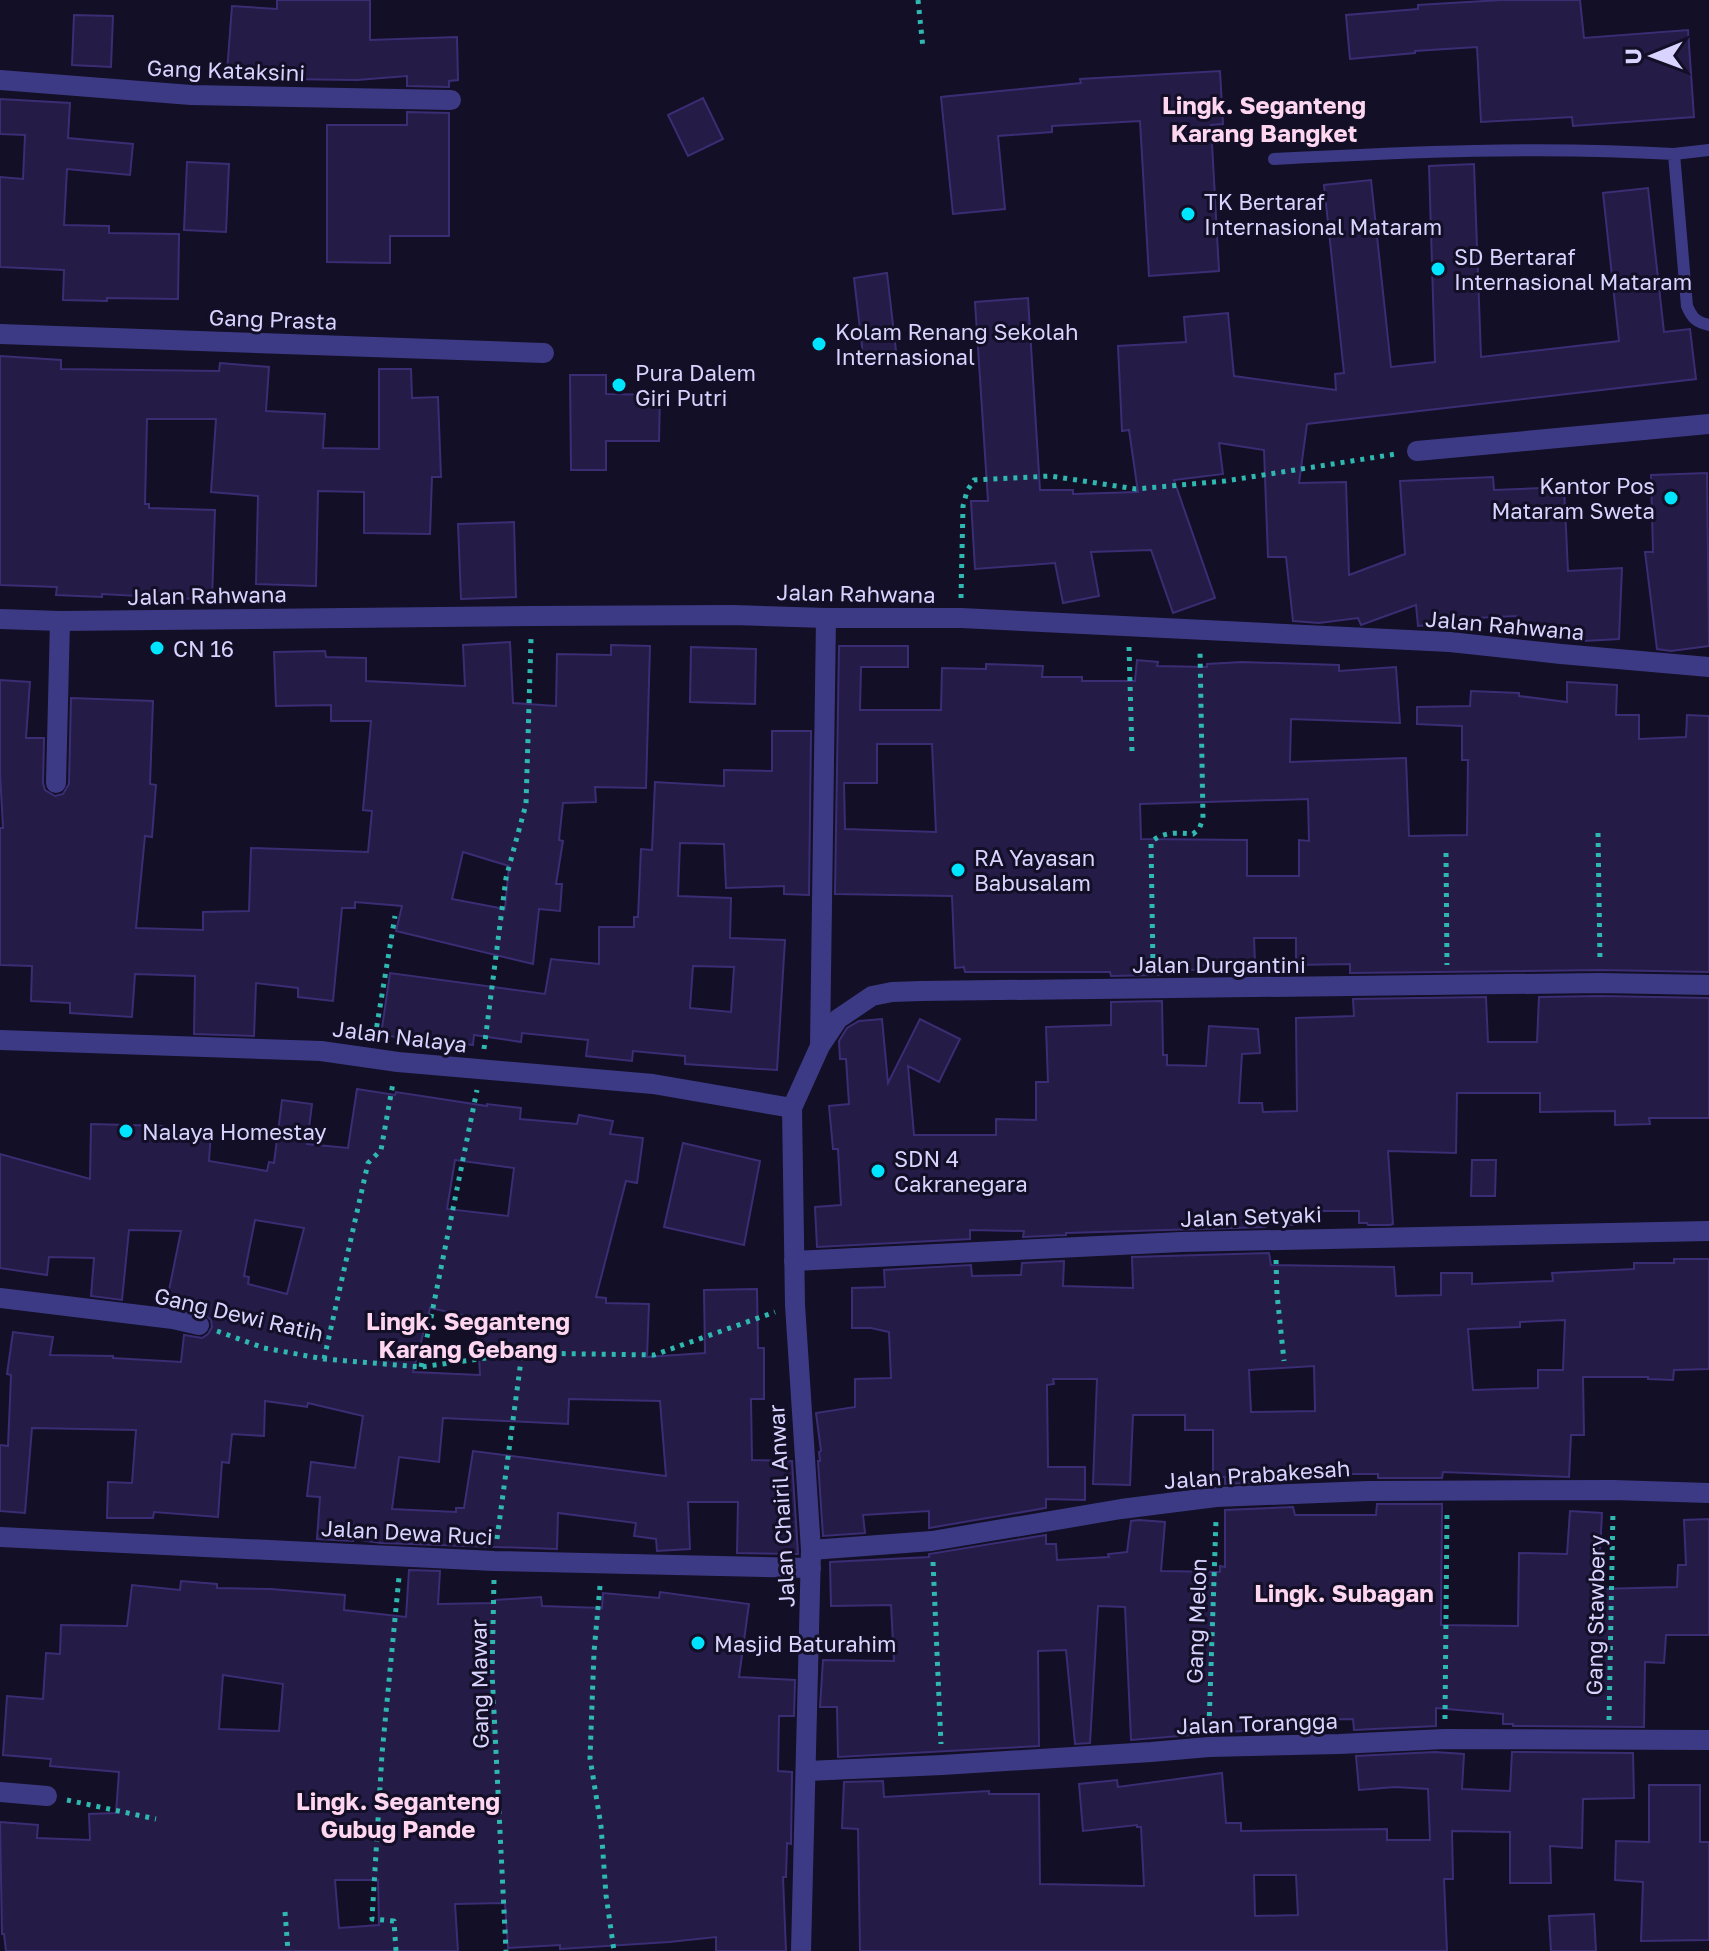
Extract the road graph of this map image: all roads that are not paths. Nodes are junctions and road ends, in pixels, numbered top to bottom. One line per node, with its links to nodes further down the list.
1 (0, 80): 2 (street, Gang Kataksini)
2 (451, 100)
3 (1709, 150): 4 (lane)
4 (1674, 154): 5 (lane); 6 (lane)
5 (1274, 159)
6 (1709, 325)
7 (0, 334): 8 (street, Gang Prasta)
8 (544, 353)
9 (1709, 424): 10 (street)
10 (1417, 451)
11 (826, 618): 13 (street, Jalan Rahwana); 14 (street, Jalan Rahwana); 18 (street)
12 (0, 619): 13 (street, Jalan Rahwana)
13 (60, 621): 15 (street)
14 (1709, 667)
15 (56, 783)
16 (1709, 985): 18 (street, Jalan Durgantini)
17 (0, 1040): 19 (street, Jalan Nalaya)
18 (820, 1046): 19 (street, Jalan Durgantini)
19 (792, 1108): 21 (street, Jalan Chairil Anwar)
20 (1709, 1231): 21 (street, Jalan Setyaki)
21 (794, 1261): 26 (street, Jalan Chairil Anwar)
22 (0, 1298): 23 (street, Gang Dewi Ratih)
23 (199, 1325)
24 (1709, 1493): 26 (street, Jalan Prabakesah)
25 (0, 1537): 26 (street, Jalan Dewa Ruci)
26 (811, 1559): 28 (street, Jalan Chairil Anwar)
27 (1709, 1740): 28 (street, Jalan Torangga)
28 (807, 1771): 31 (street, Jalan Chairil Anwar)
29 (0, 1792): 30 (street)
30 (47, 1796)
31 (801, 1951)

